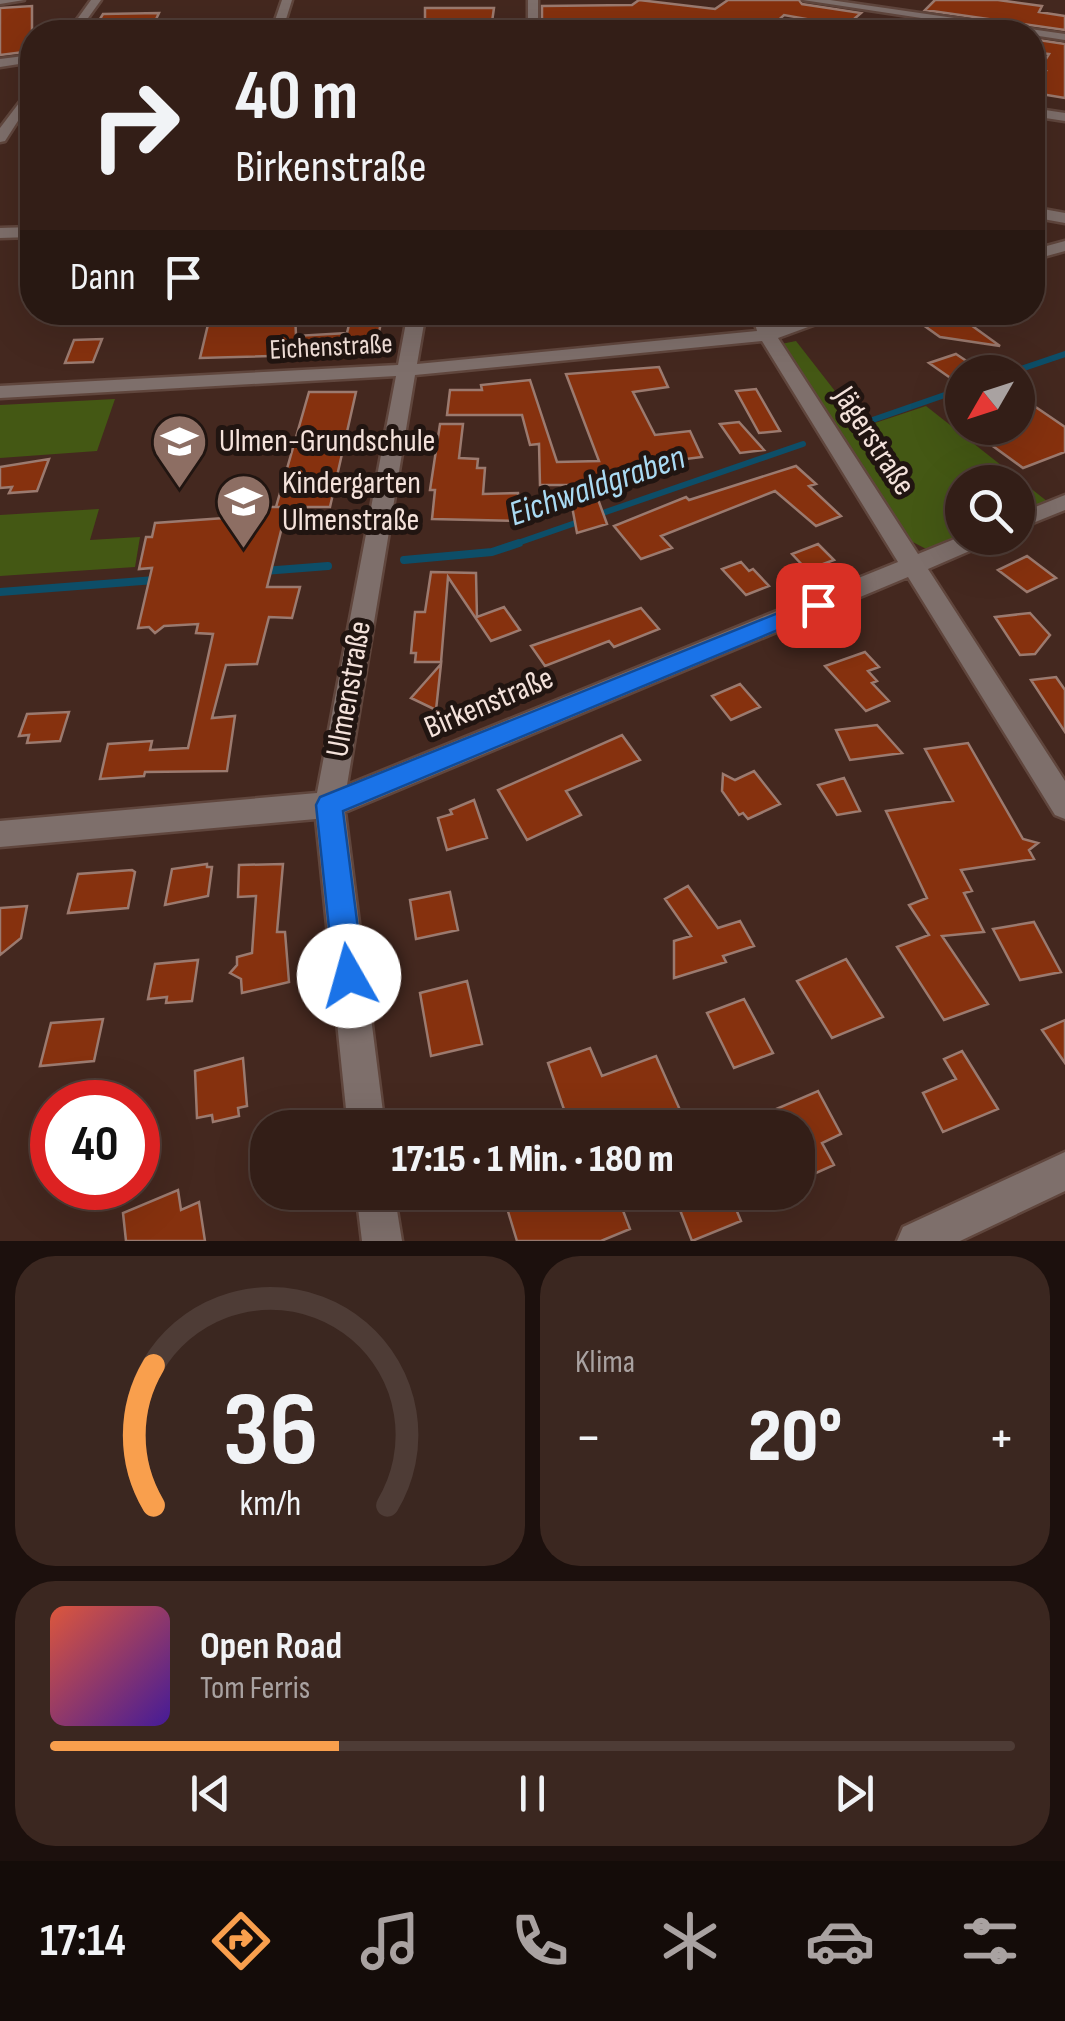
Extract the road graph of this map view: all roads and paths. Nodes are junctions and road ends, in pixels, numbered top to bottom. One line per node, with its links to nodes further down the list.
1 (19, 0): 4 (street)
2 (808, 0): 5 (street)
3 (913, 0): 5 (street)
4 (0, 1)
5 (897, 18): 6 (street)
6 (915, 20)
7 (20, 108): 8 (street)
8 (0, 138)
9 (415, 325): 12 (street, Ulmenstraße)
10 (756, 325): 12 (street, Eichenstraße)
11 (765, 325): 17 (street, Jägerstraße)
12 (408, 370): 13 (street, Eichenstraße); 18 (street, Ulmenstraße)
13 (0, 392)
14 (1065, 502): 15 (street)
15 (1035, 515)
16 (945, 552): 17 (street, Birkenstraße)
17 (914, 565): 18 (street, Birkenstraße); 19 (street, Jägerstraße)
18 (329, 805): 20 (street, Birkenstraße); 21 (street, Ulmenstraße)
19 (1065, 806)
20 (0, 834)
21 (366, 1110)
22 (1065, 1172): 25 (street)
23 (378, 1210): 24 (street)
24 (382, 1241)
25 (916, 1241)

